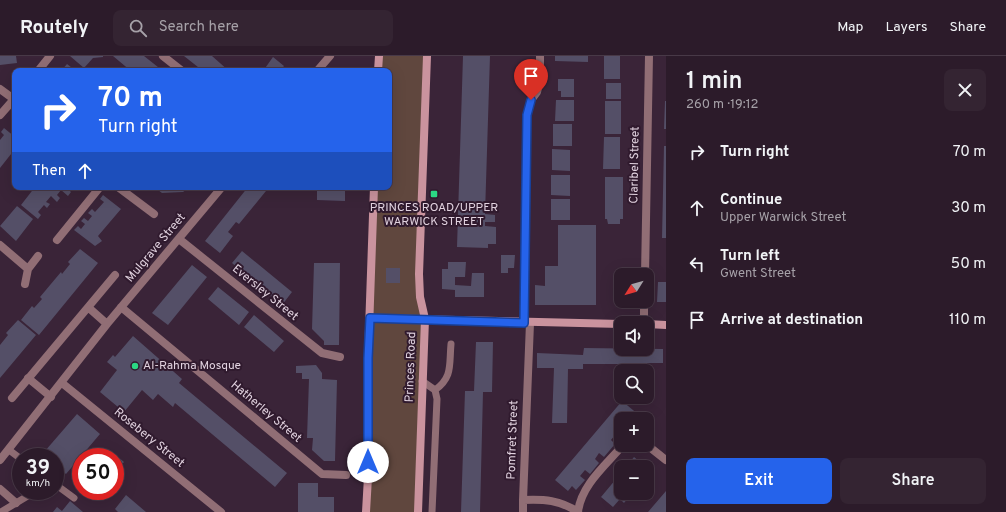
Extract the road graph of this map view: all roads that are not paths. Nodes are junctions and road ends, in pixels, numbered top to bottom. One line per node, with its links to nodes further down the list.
1 (50, 56): 8 (street)
2 (163, 56): 9 (street)
3 (330, 56): 10 (street)
4 (379, 56): 11 (main road)
5 (427, 56): 32 (main road, Princes Road)
6 (540, 56): 33 (street, Pomfret Street)
7 (649, 56): 25 (street, Claribel Street)
8 (40, 68)
9 (178, 68)
10 (320, 68)
11 (378, 68)
12 (0, 89): 13 (street)
13 (12, 97)
14 (12, 102): 15 (street)
15 (0, 115)
16 (98, 190): 22 (street)
17 (122, 190): 20 (street)
18 (220, 190): 21 (street, Mulgrave Street)
19 (374, 190): 31 (main road)
20 (154, 214)
21 (180, 239): 29 (street, Mulgrave Street); 39 (street, Eversley Street)
22 (57, 240)
23 (0, 245): 26 (street)
24 (38, 256): 26 (street)
25 (645, 268)
26 (28, 269): 28 (street)
27 (115, 275): 30 (street, Mulgrave Street)
28 (25, 284)
29 (121, 307): 34 (street, Mulgrave Street); 52 (street, Hatherley Street)
30 (89, 308): 34 (street); 40 (street, Mulgrave Street)
31 (370, 318): 32 (main road); 59 (main road)
32 (425, 319): 33 (main road); 41 (main road, Princes Road)
33 (527, 323): 35 (main road); 55 (street, Pomfret Street)
34 (107, 324): 42 (street, Mulgrave Street)
35 (614, 324)
36 (654, 324): 37 (main road)
37 (666, 325)
38 (451, 344): 43 (lane)
39 (340, 357)
40 (28, 378): 44 (street); 45 (street, Mulgrave Street)
41 (422, 381): 43 (lane); 60 (main road, Princes Road)
42 (62, 383): 44 (street, Mulgrave Street); 58 (street, Rosebery Street)
43 (435, 390): 61 (lane)
44 (51, 397): 46 (street, Mulgrave Street)
45 (12, 398)
46 (9, 450): 48 (lane); 50 (street, Mulgrave Street)
47 (654, 451): 51 (street)
48 (12, 452)
49 (617, 452): 63 (street)
50 (0, 460)
51 (666, 460)
52 (346, 475)
53 (0, 489): 56 (street)
54 (21, 500): 56 (lane)
55 (523, 500): 62 (street, Pomfret Street); 63 (street)
56 (16, 503): 57 (lane)
57 (1, 512)
58 (221, 512)
59 (366, 512)
60 (418, 512)
61 (432, 512)
62 (523, 512)
63 (578, 512)

